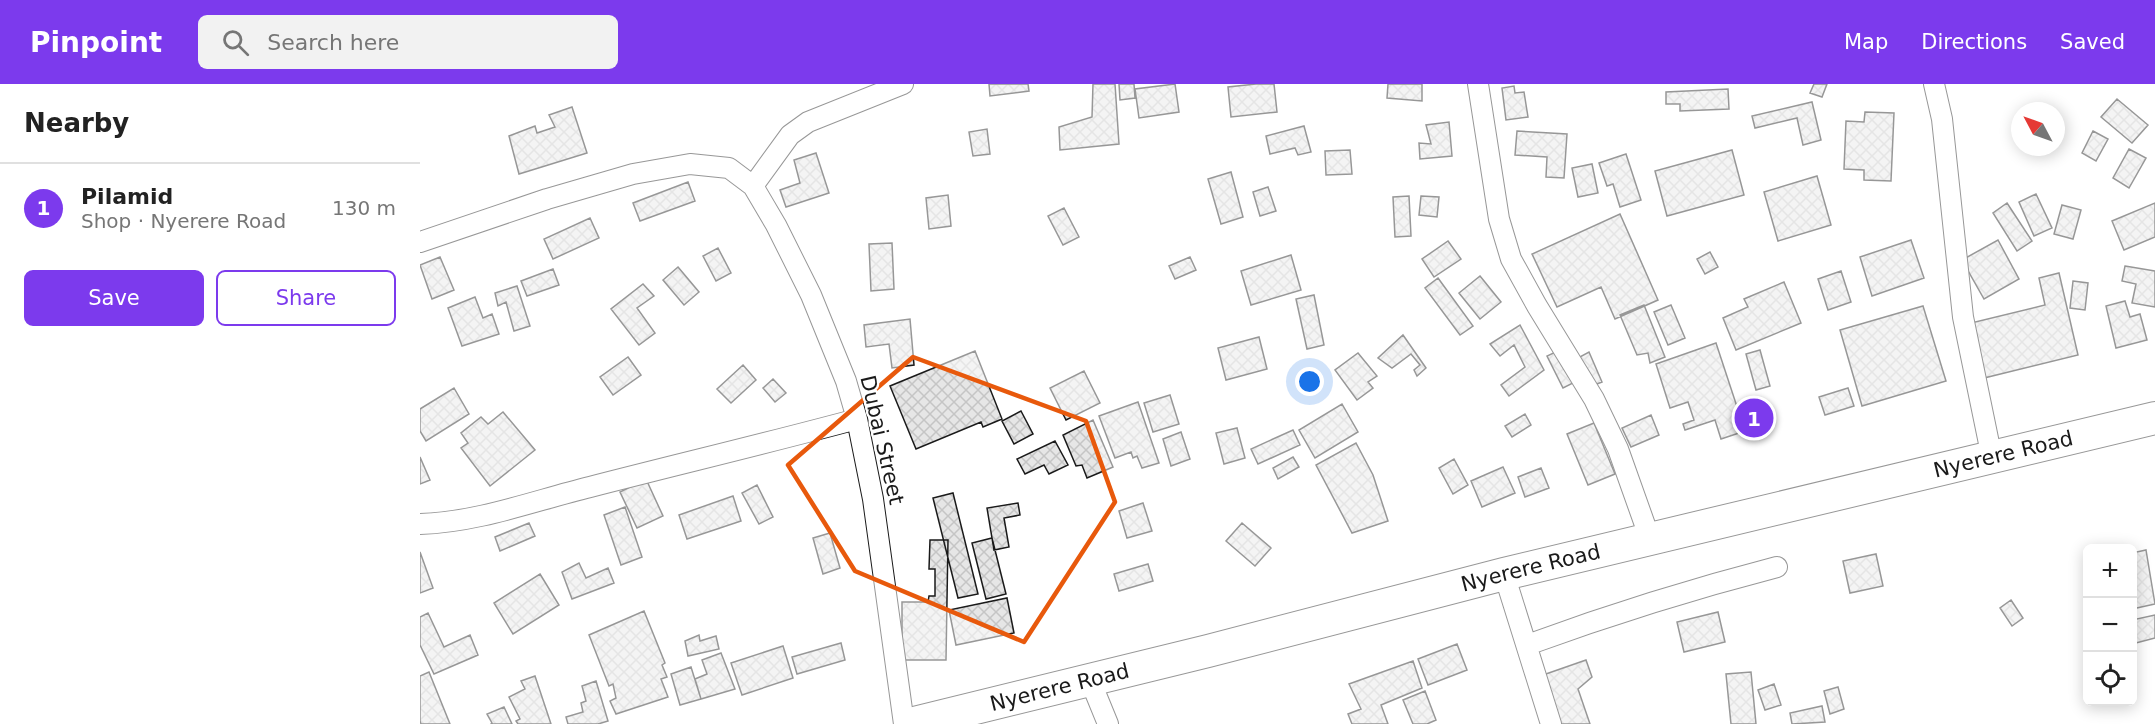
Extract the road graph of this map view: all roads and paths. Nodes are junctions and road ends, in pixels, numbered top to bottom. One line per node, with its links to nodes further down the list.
1 (903, 84): 4 (street)
2 (1478, 84): 10 (street)
3 (1934, 84): 8 (street)
4 (753, 186): 5 (street); 7 (street, Dubai Street)
5 (420, 242)
6 (2155, 418): 8 (main road, Nyerere Road)
7 (857, 420): 9 (street); 15 (street, Dubai Street)
8 (1992, 458): 10 (main road, Nyerere Road)
9 (420, 524)
10 (1650, 539): 12 (main road, Nyerere Road)
11 (1777, 567): 13 (street)
12 (1504, 574): 13 (street); 14 (main road, Nyerere Road)
13 (1527, 645): 18 (street)
14 (1090, 680): 16 (main road, Nyerere Road); 17 (street)
15 (904, 724)
16 (910, 724)
17 (1108, 724)
18 (1551, 724)

